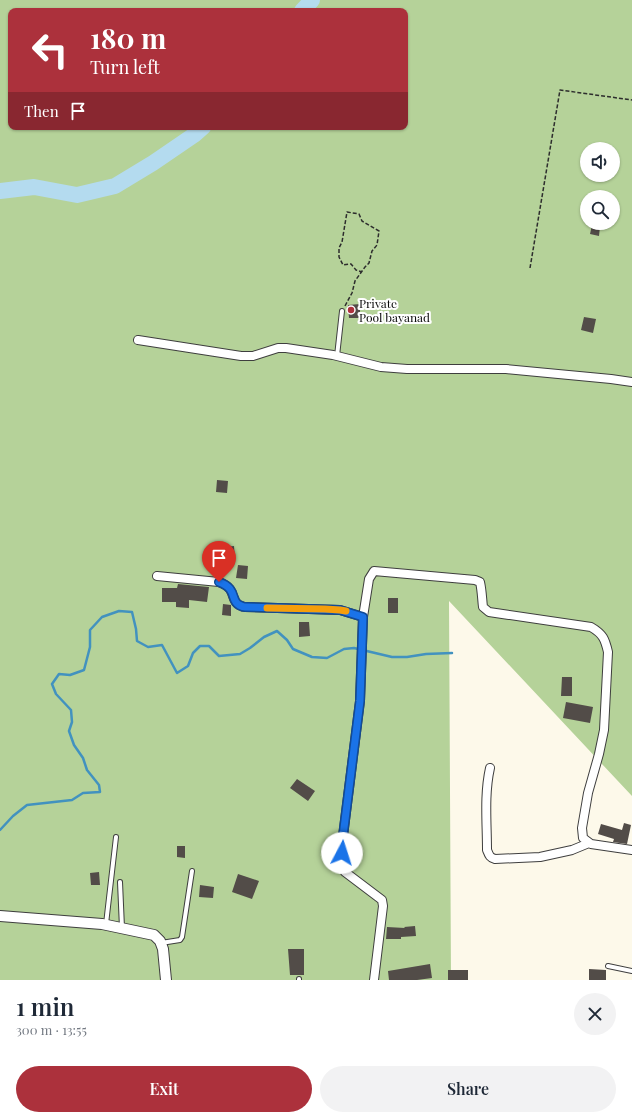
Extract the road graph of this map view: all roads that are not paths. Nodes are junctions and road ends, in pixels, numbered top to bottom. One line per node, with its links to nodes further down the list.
1 (342, 311): 3 (lane)
2 (138, 340): 3 (street)
3 (337, 356): 4 (street)
4 (632, 382)
5 (157, 576): 6 (street)
6 (363, 617): 9 (street); 20 (street)
7 (490, 768): 9 (street)
8 (116, 837): 14 (lane)
9 (589, 843): 10 (street)
10 (632, 850)
11 (192, 871): 16 (lane)
12 (120, 882): 15 (lane)
13 (0, 916): 14 (street)
14 (106, 924): 15 (street)
15 (122, 928): 16 (street)
16 (161, 943): 19 (street)
17 (608, 966): 18 (lane)
18 (632, 971)
19 (166, 980)
20 (374, 980)

